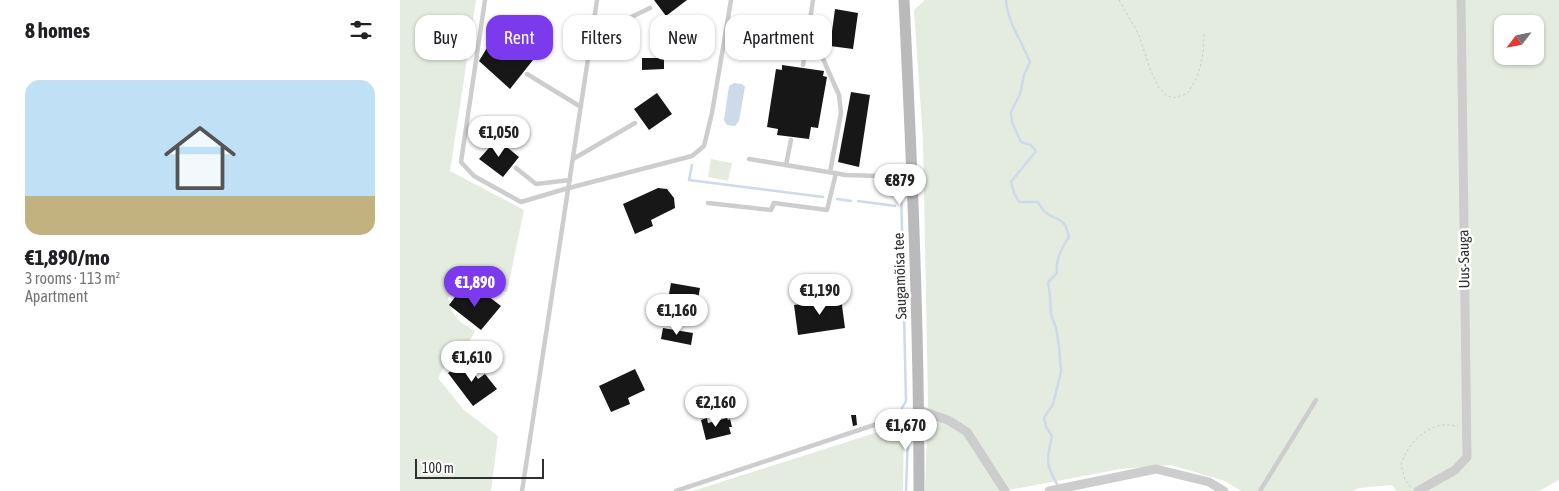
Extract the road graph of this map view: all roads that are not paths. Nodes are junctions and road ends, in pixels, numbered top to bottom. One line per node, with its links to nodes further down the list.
1 (485, 0): 26 (lane)
2 (598, 0): 8 (lane)
3 (731, 0): 26 (lane)
4 (813, 0): 10 (lane)
5 (1461, 0): 37 (street, Uus-Sauga)
6 (904, 1): 24 (street, Saugamõisa tee)
7 (650, 8): 9 (lane)
8 (596, 15)
9 (636, 15)
10 (811, 15)
11 (588, 60): 16 (lane)
12 (803, 60): 14 (lane)
13 (825, 60): 23 (lane)
14 (802, 65)
15 (527, 74): 16 (lane)
16 (581, 107): 19 (lane)
17 (635, 123): 19 (lane)
18 (791, 140): 21 (lane)
19 (573, 159): 25 (lane)
20 (749, 160): 21 (lane)
21 (786, 165): 23 (lane)
22 (516, 168): 25 (lane)
23 (833, 173): 24 (lane); 27 (lane)
24 (912, 177): 29 (street, Saugamõisa tee)
25 (570, 180): 26 (lane)
26 (569, 188): 30 (lane)
27 (708, 203)
28 (1316, 400): 36 (lane)
29 (919, 410): 31 (lane); 32 (street, Saugamõisa tee); 33 (street)
30 (522, 491)
31 (676, 491)
32 (919, 491)
33 (1005, 491)
34 (1049, 491): 35 (street)
35 (1224, 491)
36 (1260, 491)
37 (1416, 491)

